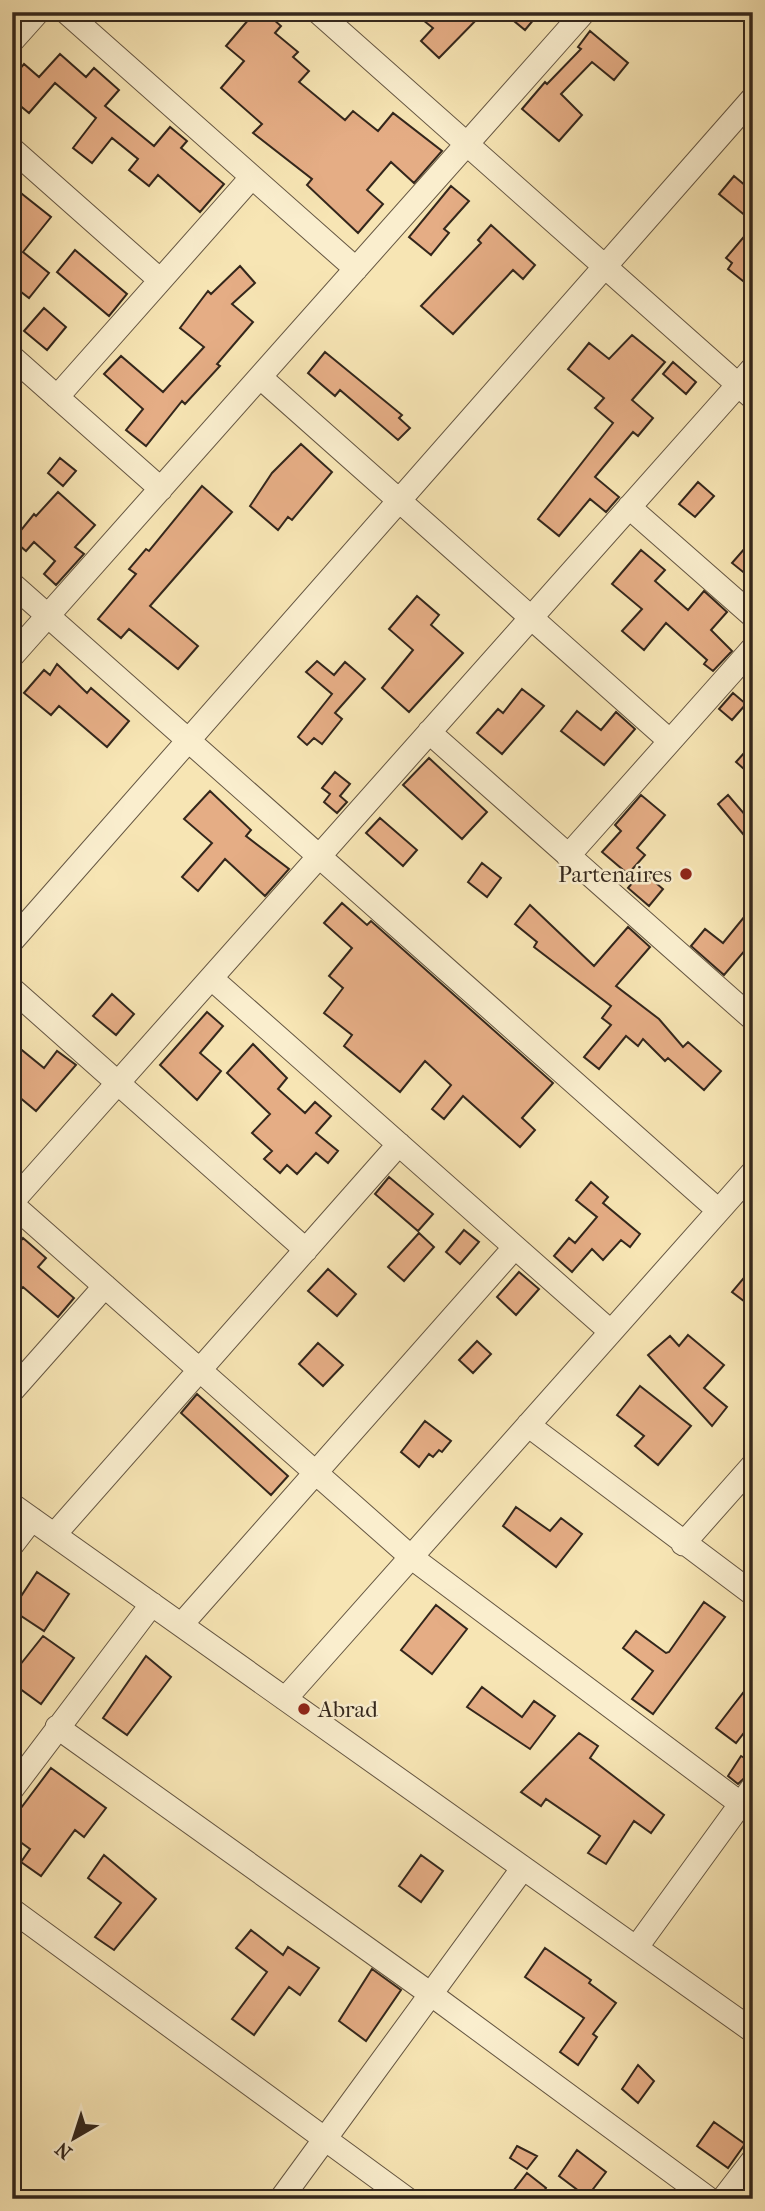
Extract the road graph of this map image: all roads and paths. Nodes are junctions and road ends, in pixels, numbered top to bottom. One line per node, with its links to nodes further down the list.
1 (38, 12): 5 (street)
2 (66, 12): 9 (street)
3 (318, 12): 7 (street)
4 (578, 14): 7 (street)
5 (12, 41)
6 (753, 98): 10 (street)
7 (467, 144): 10 (street); 11 (street)
8 (12, 149): 12 (street)
9 (252, 177): 11 (street); 12 (street)
10 (605, 266): 15 (street); 18 (street)
11 (356, 269): 14 (street)
12 (160, 280): 16 (street)
13 (12, 357): 16 (street)
14 (260, 377): 17 (street); 18 (street)
15 (748, 383): 19 (street)
16 (57, 397): 17 (street)
17 (161, 489): 21 (street)
18 (399, 500): 23 (street); 27 (street)
19 (629, 507): 22 (street); 23 (street)
20 (12, 584): 21 (street)
21 (48, 616): 25 (street); 27 (street)
22 (753, 616)
23 (531, 617): 26 (street); 28 (street)
24 (753, 648): 28 (street)
25 (12, 656)
26 (429, 732): 29 (street); 30 (street)
27 (188, 740): 29 (street); 31 (street)
28 (670, 741): 30 (street)
29 (318, 856): 32 (street); 39 (street)
30 (568, 856): 34 (street)
31 (12, 941)
32 (211, 978): 35 (street); 36 (street)
33 (12, 989): 35 (street)
34 (753, 1019)
35 (118, 1083): 38 (street); 41 (street)
36 (399, 1144): 40 (street); 41 (street)
37 (753, 1172): 39 (street)
38 (12, 1203): 42 (street)
39 (718, 1210): 43 (street)
40 (515, 1247): 43 (street); 48 (street)
41 (306, 1250): 44 (street)
42 (105, 1286): 44 (street); 45 (street)
43 (611, 1332): 46 (street)
44 (200, 1370): 48 (street); 51 (street)
45 (12, 1391)
46 (528, 1425): 52 (street); 54 (street)
47 (753, 1465): 52 (street)
48 (315, 1472): 54 (street); 57 (street)
49 (12, 1505): 50 (street)
50 (32, 1519): 51 (street); 53 (street)
51 (54, 1535): 56 (street)
52 (683, 1544): 55 (street)
53 (12, 1545)
54 (411, 1557): 58 (street); 61 (street)
55 (753, 1594)
56 (152, 1604): 57 (street); 59 (street)
57 (180, 1625): 58 (street)
58 (285, 1699): 62 (street)
59 (57, 1727): 60 (street); 65 (street)
60 (12, 1789)
61 (749, 1801): 64 (street)
62 (523, 1868): 64 (street); 65 (street)
63 (12, 1910): 67 (street)
64 (636, 1948): 66 (street)
65 (432, 1995): 67 (street); 71 (street)
66 (753, 2031)
67 (325, 2139): 69 (street); 70 (street)
68 (753, 2160): 72 (street)
69 (281, 2199)
70 (407, 2199)
71 (709, 2199)
72 (723, 2199)

